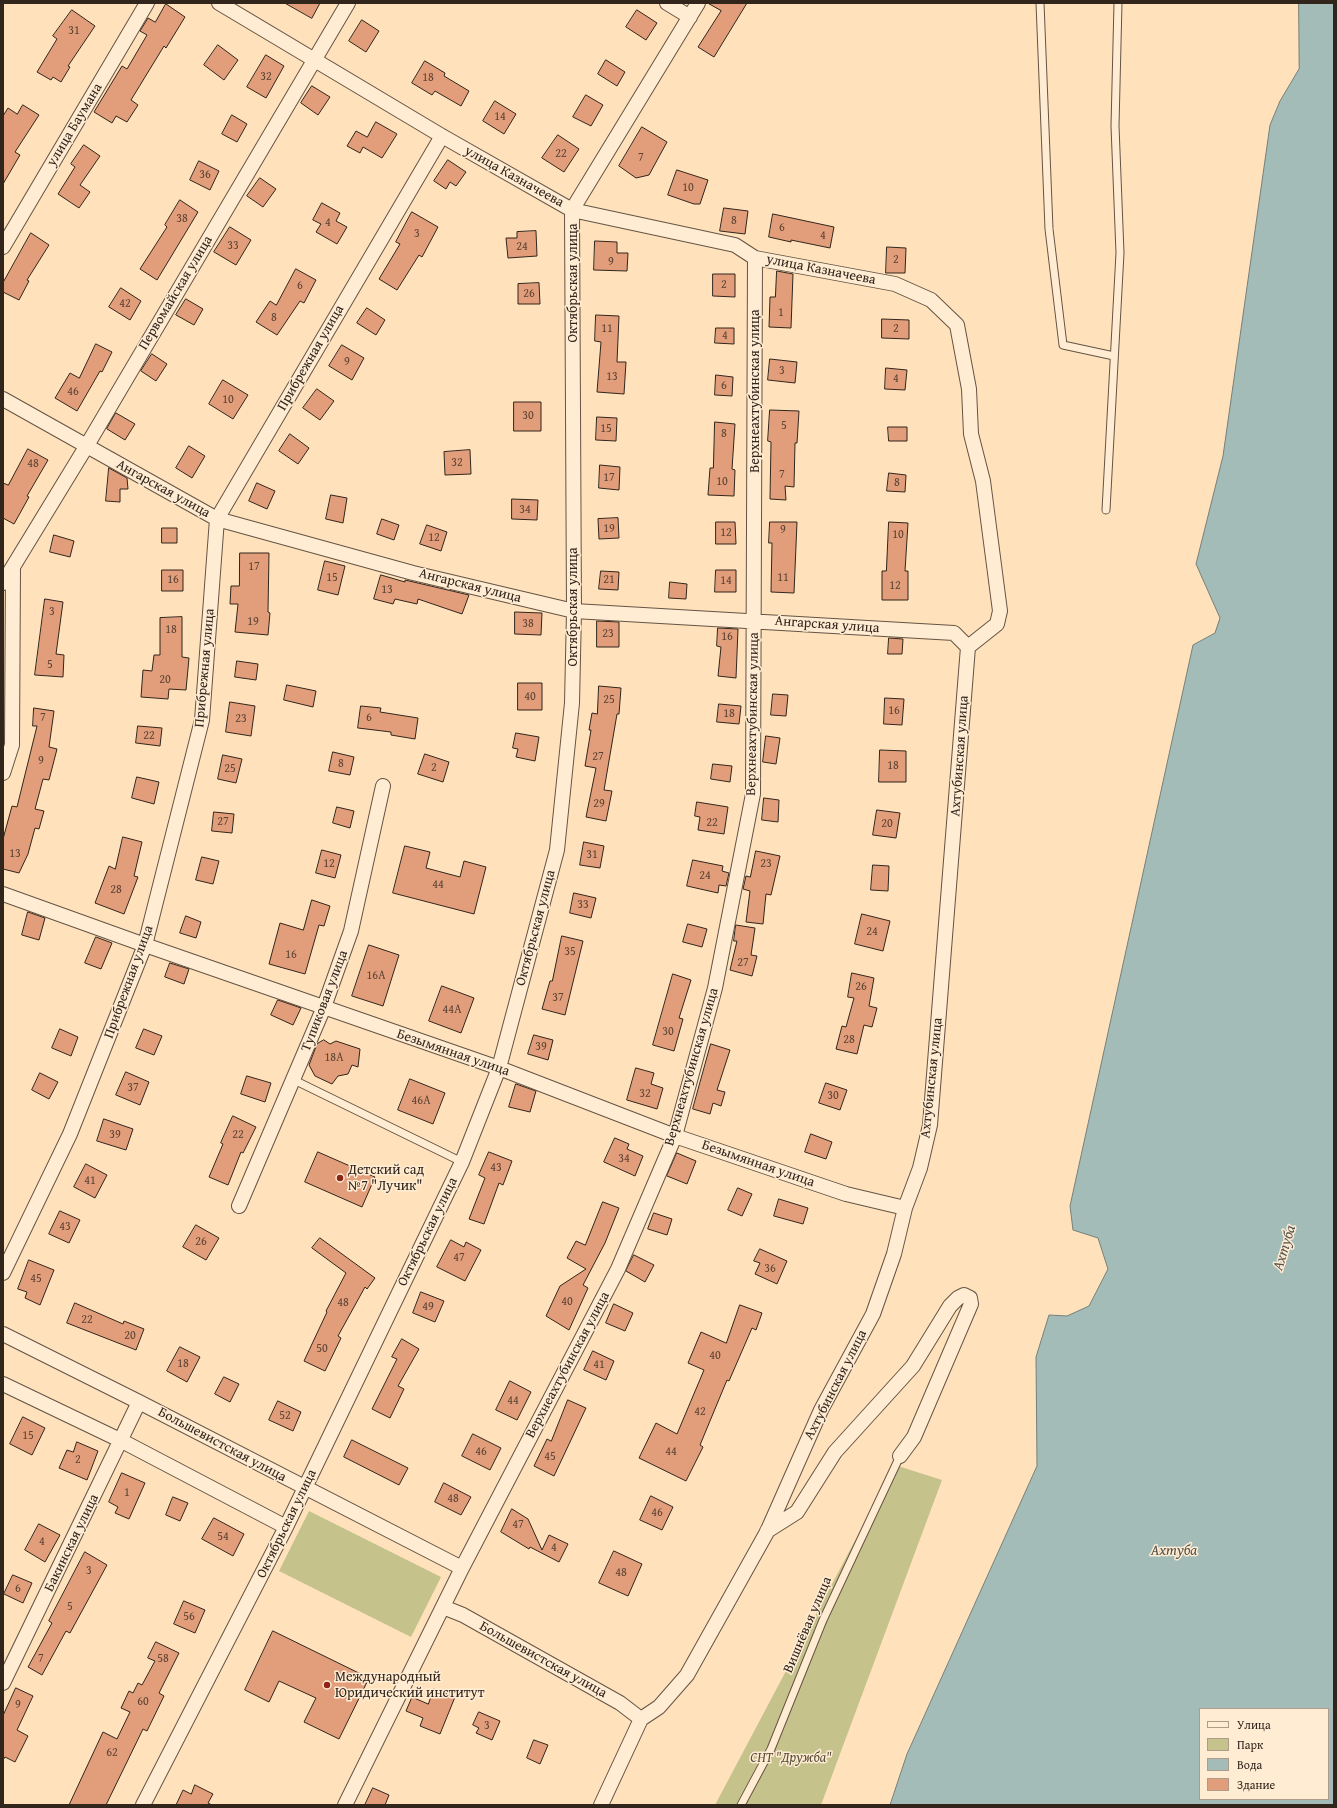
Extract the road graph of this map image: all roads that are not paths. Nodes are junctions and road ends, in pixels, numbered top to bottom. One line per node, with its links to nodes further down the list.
1 (147, 3): 12 (street, улица Баумана)
2 (219, 3): 9 (street, улица Казначеева)
3 (348, 3): 9 (street, Первомайская улица)
4 (667, 3): 8 (street)
5 (698, 3): 8 (street, Октябрьская улица)
6 (1040, 3): 14 (lane)
7 (1118, 3): 14 (lane)
8 (690, 17): 11 (street, Октябрьская улица)
9 (314, 59): 10 (street, улица Казначеева); 16 (street, Первомайская улица)
10 (442, 136): 11 (street, улица Казначеева); 18 (street, Прибрежная улица)
11 (572, 210): 13 (street, улица Казначеева); 21 (street, Октябрьская улица)
12 (3, 247)
13 (755, 258): 22 (street, Верхнеахтубинская улица); 23 (street, улица Казначеева)
14 (1114, 356): 17 (lane)
15 (3, 399): 16 (street, Ангарская улица)
16 (86, 447): 18 (street, Ангарская улица); 19 (street, Первомайская улица)
17 (1106, 510)
18 (217, 519): 21 (street, Ангарская улица); 27 (street, Прибрежная улица)
19 (13, 567): 20 (street, Первомайская улица); 24 (street)
20 (3, 583)
21 (574, 611): 22 (street, Ангарская улица); 29 (street, Октябрьская улица)
22 (755, 620): 23 (street, Ангарская улица); 31 (street, Верхнеахтубинская улица)
23 (968, 647): 34 (street, Ахтубинская улица)
24 (3, 773)
25 (383, 786): 28 (street, Тупиковая улица)
26 (3, 894): 27 (street, Безымянная улица)
27 (145, 945): 28 (street, Безымянная улица); 35 (street, Прибрежная улица)
28 (324, 1007): 29 (street, Безымянная улица); 30 (street, Тупиковая улица)
29 (499, 1068): 31 (street, Безымянная улица); 32 (street, Октябрьская улица)
30 (294, 1080): 32 (lane); 33 (street, Тупиковая улица)
31 (675, 1136): 34 (street, Безымянная улица); 44 (street, Верхнеахтубинская улица)
32 (462, 1162): 41 (street, Октябрьская улица)
33 (238, 1206)
34 (905, 1208): 43 (street, Ахтубинская улица)
35 (3, 1273)
36 (3, 1334): 38 (street, Большевистская улица)
37 (3, 1384): 39 (street)
38 (139, 1402): 39 (street, Бакинская улица); 41 (street, Большевистская улица)
39 (122, 1441): 42 (street); 46 (street, Бакинская улица)
40 (900, 1456): 43 (street); 51 (lane, Вишнёвая улица)
41 (305, 1488): 42 (street, Октябрьская улица); 44 (street, Большевистская улица)
42 (286, 1527): 48 (street, Октябрьская улица)
43 (767, 1532): 47 (street, Ахтубинская улица)
44 (462, 1568): 45 (street, Верхнеахтубинская улица)
45 (443, 1607): 47 (street, Большевистская улица); 49 (street, Верхнеахтубинская улица)
46 (3, 1683)
47 (641, 1719): 50 (street)
48 (143, 1805)
49 (345, 1805)
50 (601, 1805)
51 (741, 1805)

